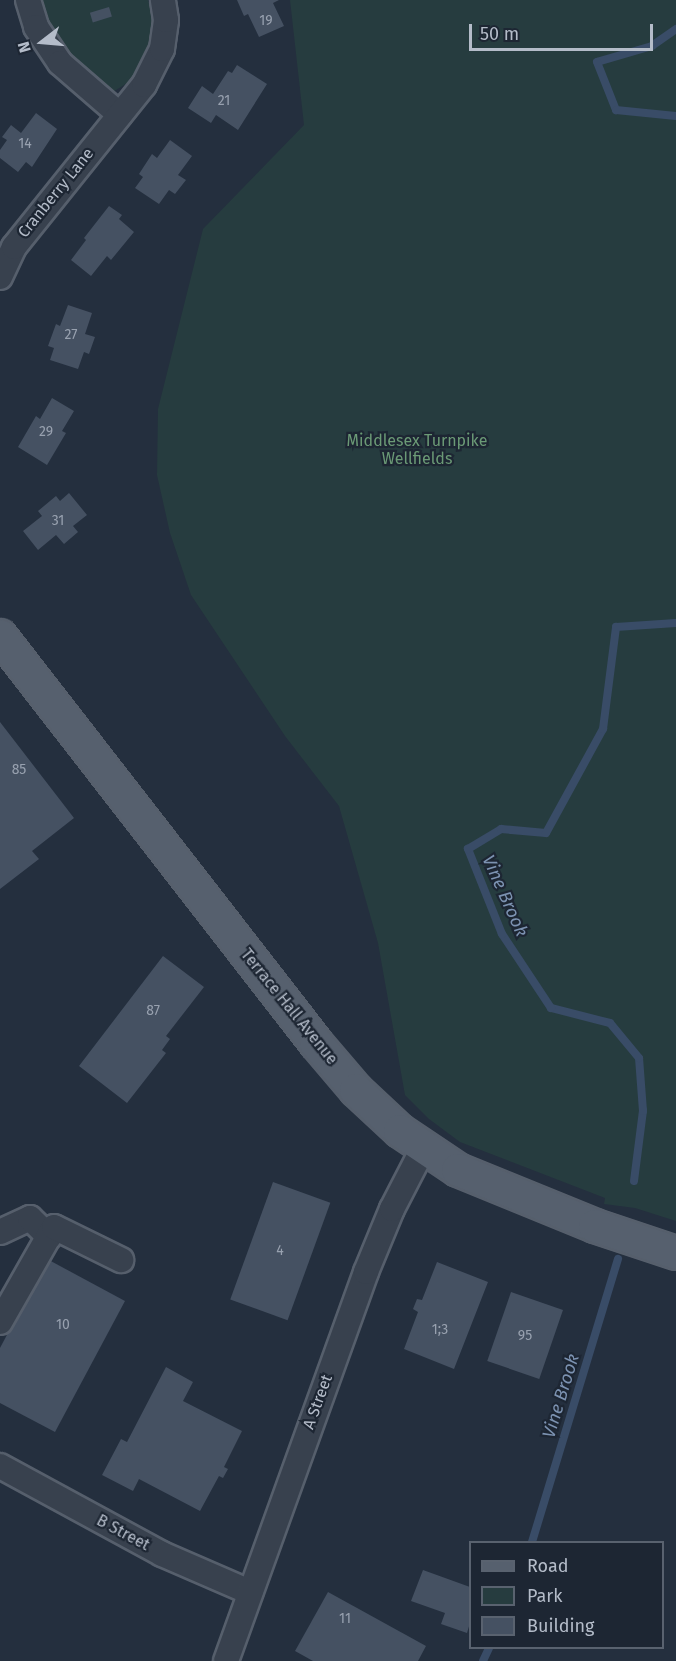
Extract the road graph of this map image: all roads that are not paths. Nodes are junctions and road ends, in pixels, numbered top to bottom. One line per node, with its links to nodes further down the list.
1 (28, 0): 3 (street)
2 (163, 0): 3 (street, Cranberry Lane)
3 (120, 115): 4 (street, Cranberry Lane)
4 (0, 277)
5 (0, 636): 6 (main road, Terrace Hall Avenue)
6 (424, 1147): 9 (main road, Terrace Hall Avenue); 15 (street, A Street)
7 (0, 1232): 8 (street)
8 (49, 1237): 10 (street); 11 (street)
9 (676, 1253)
10 (121, 1260)
11 (26, 1277): 12 (street); 13 (street)
12 (0, 1287)
13 (0, 1322)
14 (0, 1466): 15 (street, B Street)
15 (250, 1592): 16 (street, A Street)
16 (226, 1661)

